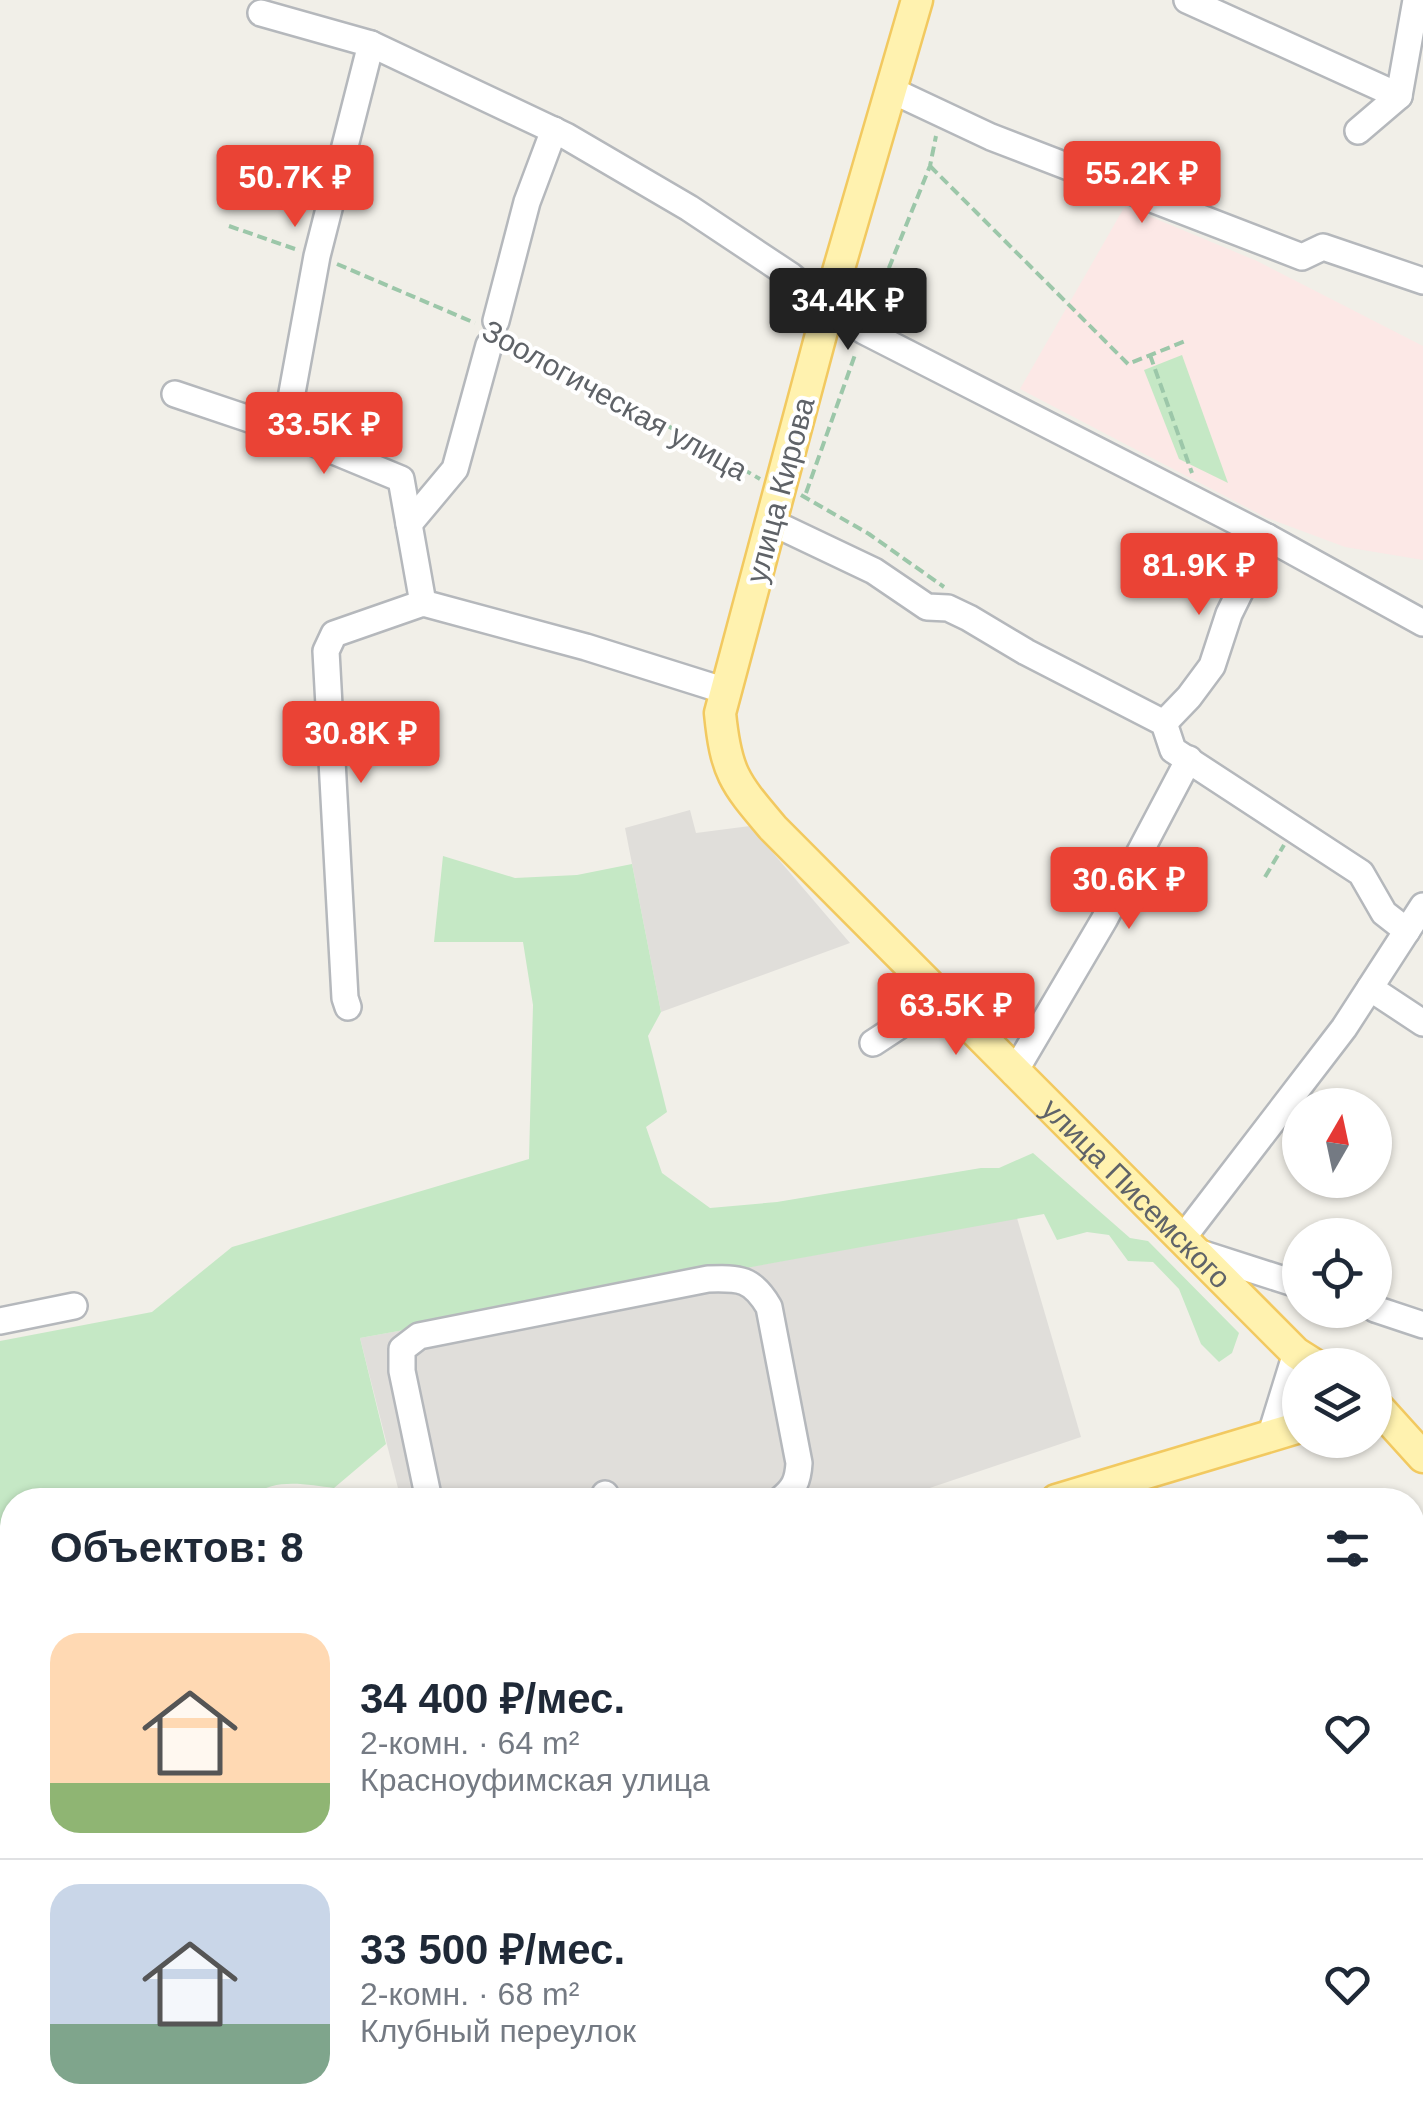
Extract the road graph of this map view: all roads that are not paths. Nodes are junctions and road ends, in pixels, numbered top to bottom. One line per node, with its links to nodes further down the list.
1 (917, 0): 6 (main road, улица Кирова)
2 (1187, 0): 7 (street)
3 (1416, 0): 7 (street)
4 (260, 13): 5 (street)
5 (371, 44): 8 (street); 13 (street)
6 (891, 90): 10 (street); 11 (main road, улица Кирова)
7 (1399, 96): 9 (street)
8 (554, 130): 11 (street); 15 (street)
9 (1358, 131)
10 (1423, 281)
11 (829, 308): 14 (main road, улица Кирова); 16 (street)
12 (175, 394): 13 (street)
13 (285, 431): 15 (street)
14 (772, 522): 19 (main road, улица Кирова); 20 (street)
15 (409, 524): 17 (street)
16 (1266, 536): 18 (street); 20 (street)
17 (423, 603): 19 (street); 26 (street)
18 (1423, 622)
19 (726, 691): 25 (main road, улица Писемского)
20 (1164, 723): 21 (street)
21 (1189, 759): 23 (street); 29 (street)
22 (1423, 906): 23 (street)
23 (1407, 931): 24 (street)
24 (1370, 988): 27 (street); 30 (street)
25 (940, 999): 28 (street); 29 (main road, улица Писемского)
26 (348, 1007)
27 (1423, 1022)
28 (873, 1043)
29 (1014, 1073): 30 (main road, улица Писемского)
30 (1188, 1245): 31 (street); 36 (main road, улица Писемского)
31 (1282, 1279)
32 (74, 1306): 34 (street)
33 (1392, 1315): 35 (street)
34 (0, 1321)
35 (1423, 1325)
36 (1295, 1348)
37 (1392, 1423): 39 (main road)
38 (1282, 1432): 42 (main road)
39 (1423, 1457)
40 (426, 1488): 41 (street)
41 (794, 1488)
42 (1096, 1488)

